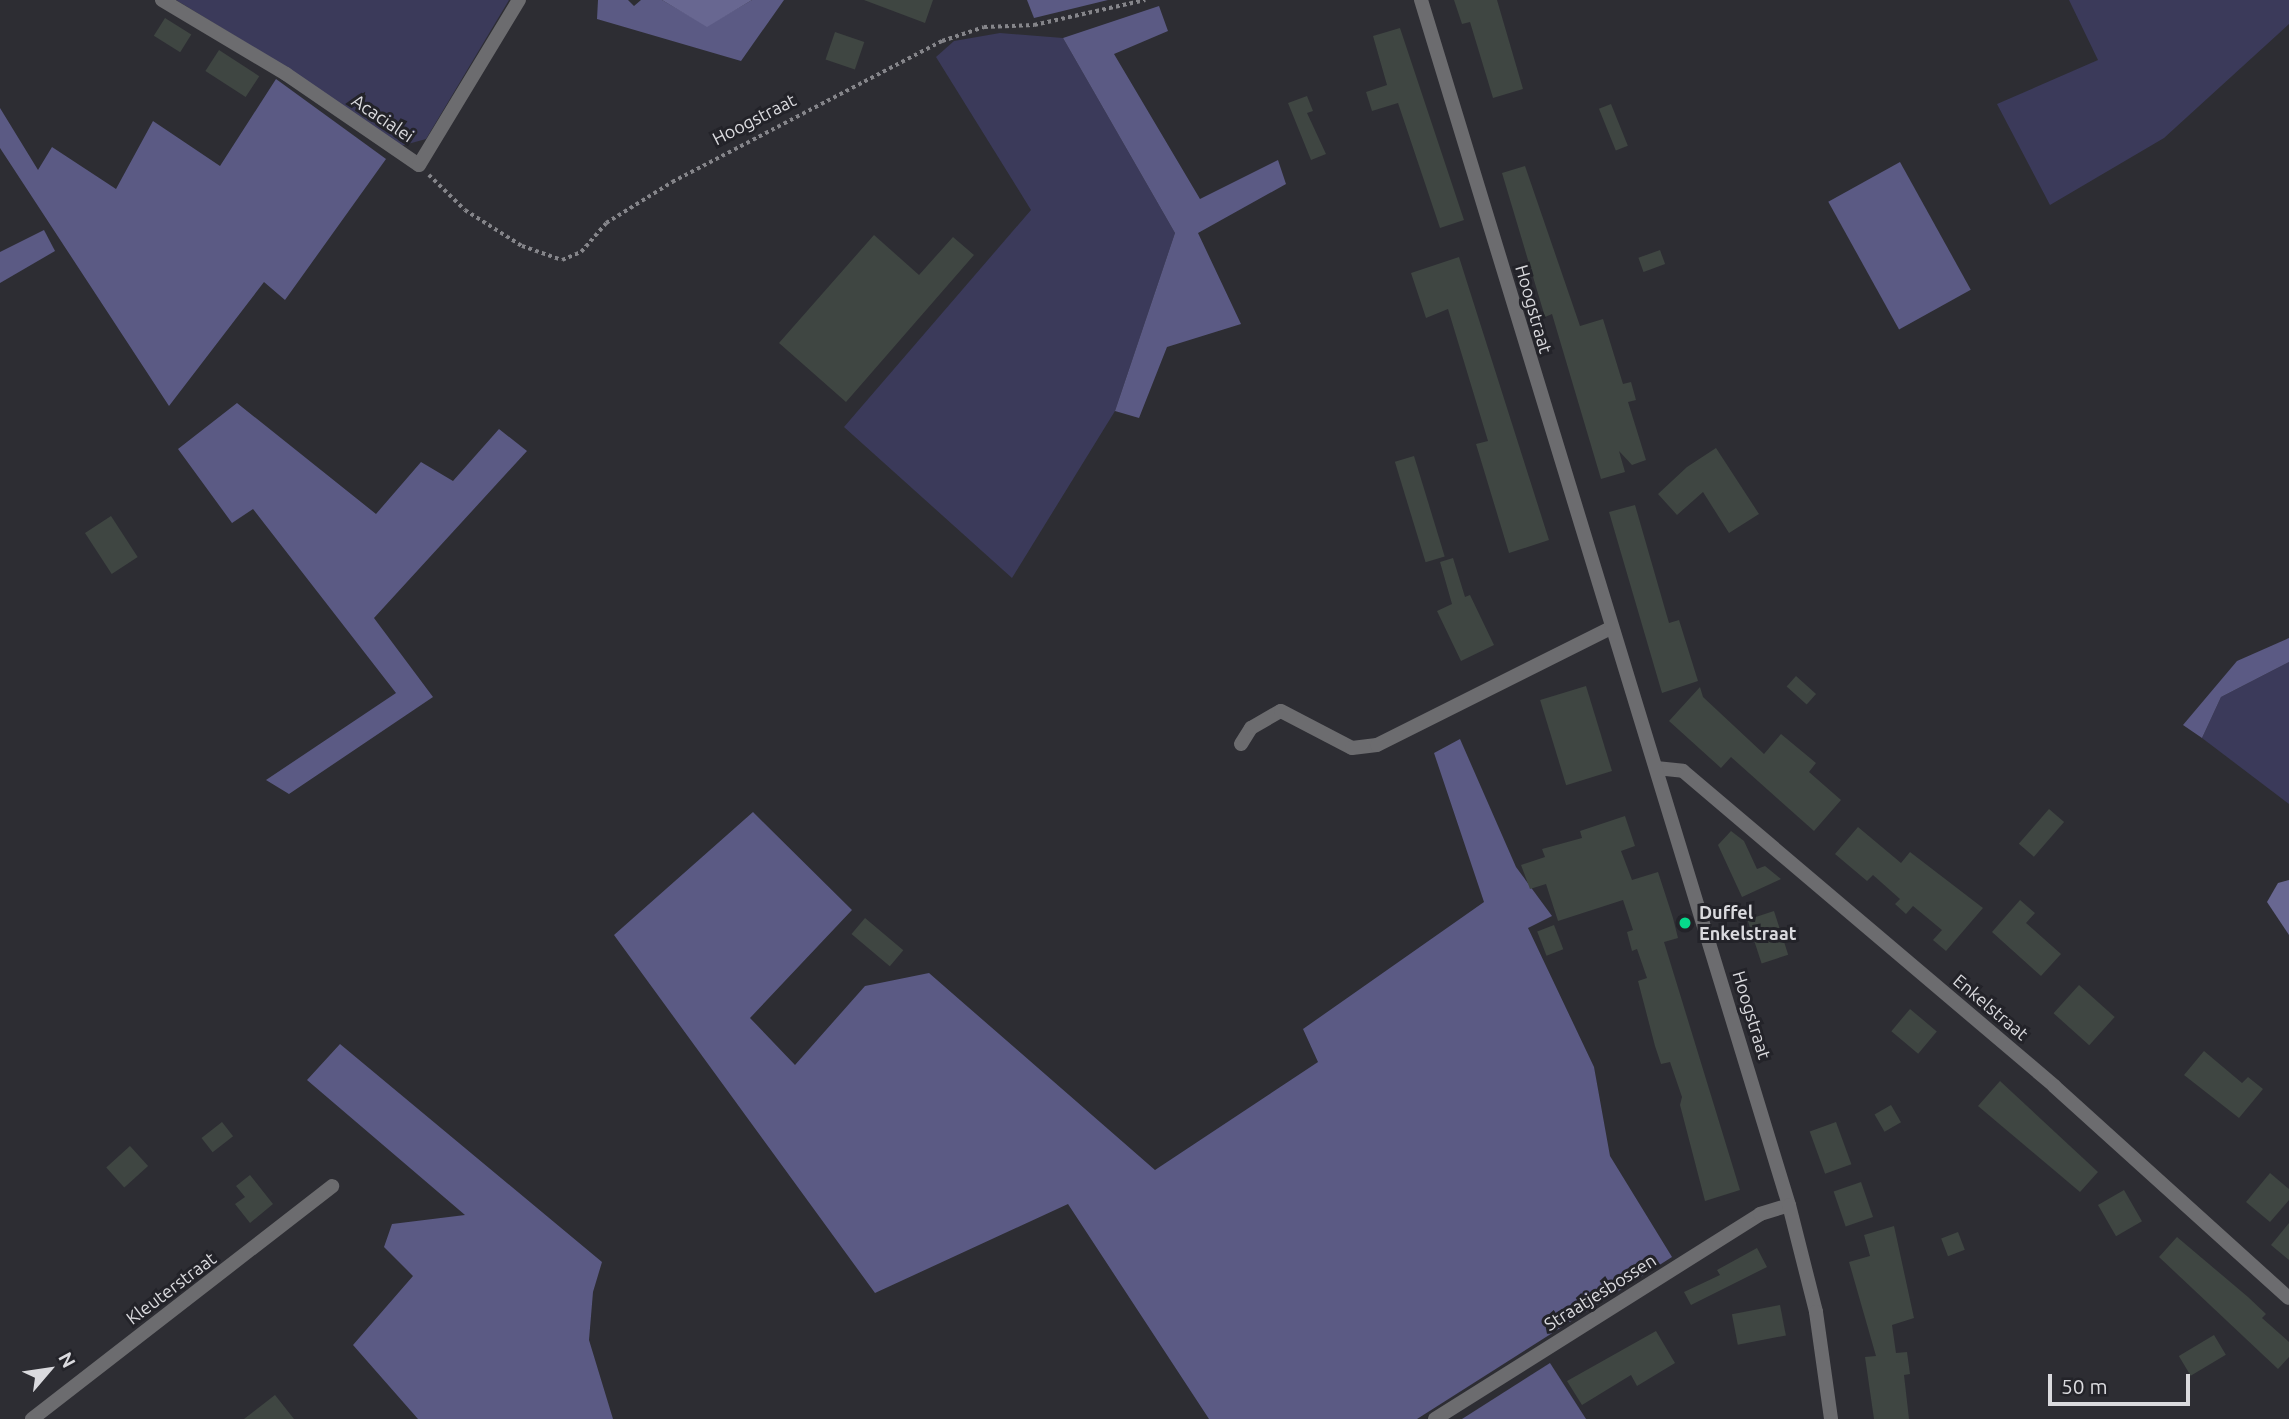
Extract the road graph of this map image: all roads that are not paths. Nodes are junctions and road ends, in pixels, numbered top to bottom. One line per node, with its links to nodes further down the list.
1 (162, 0): 2 (street, Acacialei)
2 (519, 0)
3 (1421, 0): 4 (street, Hoogstraat)
4 (1611, 628): 5 (street); 6 (street, Hoogstraat)
5 (1241, 744)
6 (1656, 768): 8 (street, Hoogstraat); 9 (street, Enkelstraat)
7 (332, 1186): 10 (street, Kleuterstraat)
8 (1789, 1205): 11 (street, Straatjesbossen); 12 (street, Hoogstraat)
9 (2289, 1298)
10 (32, 1419)
11 (1435, 1419)
12 (1832, 1419)

